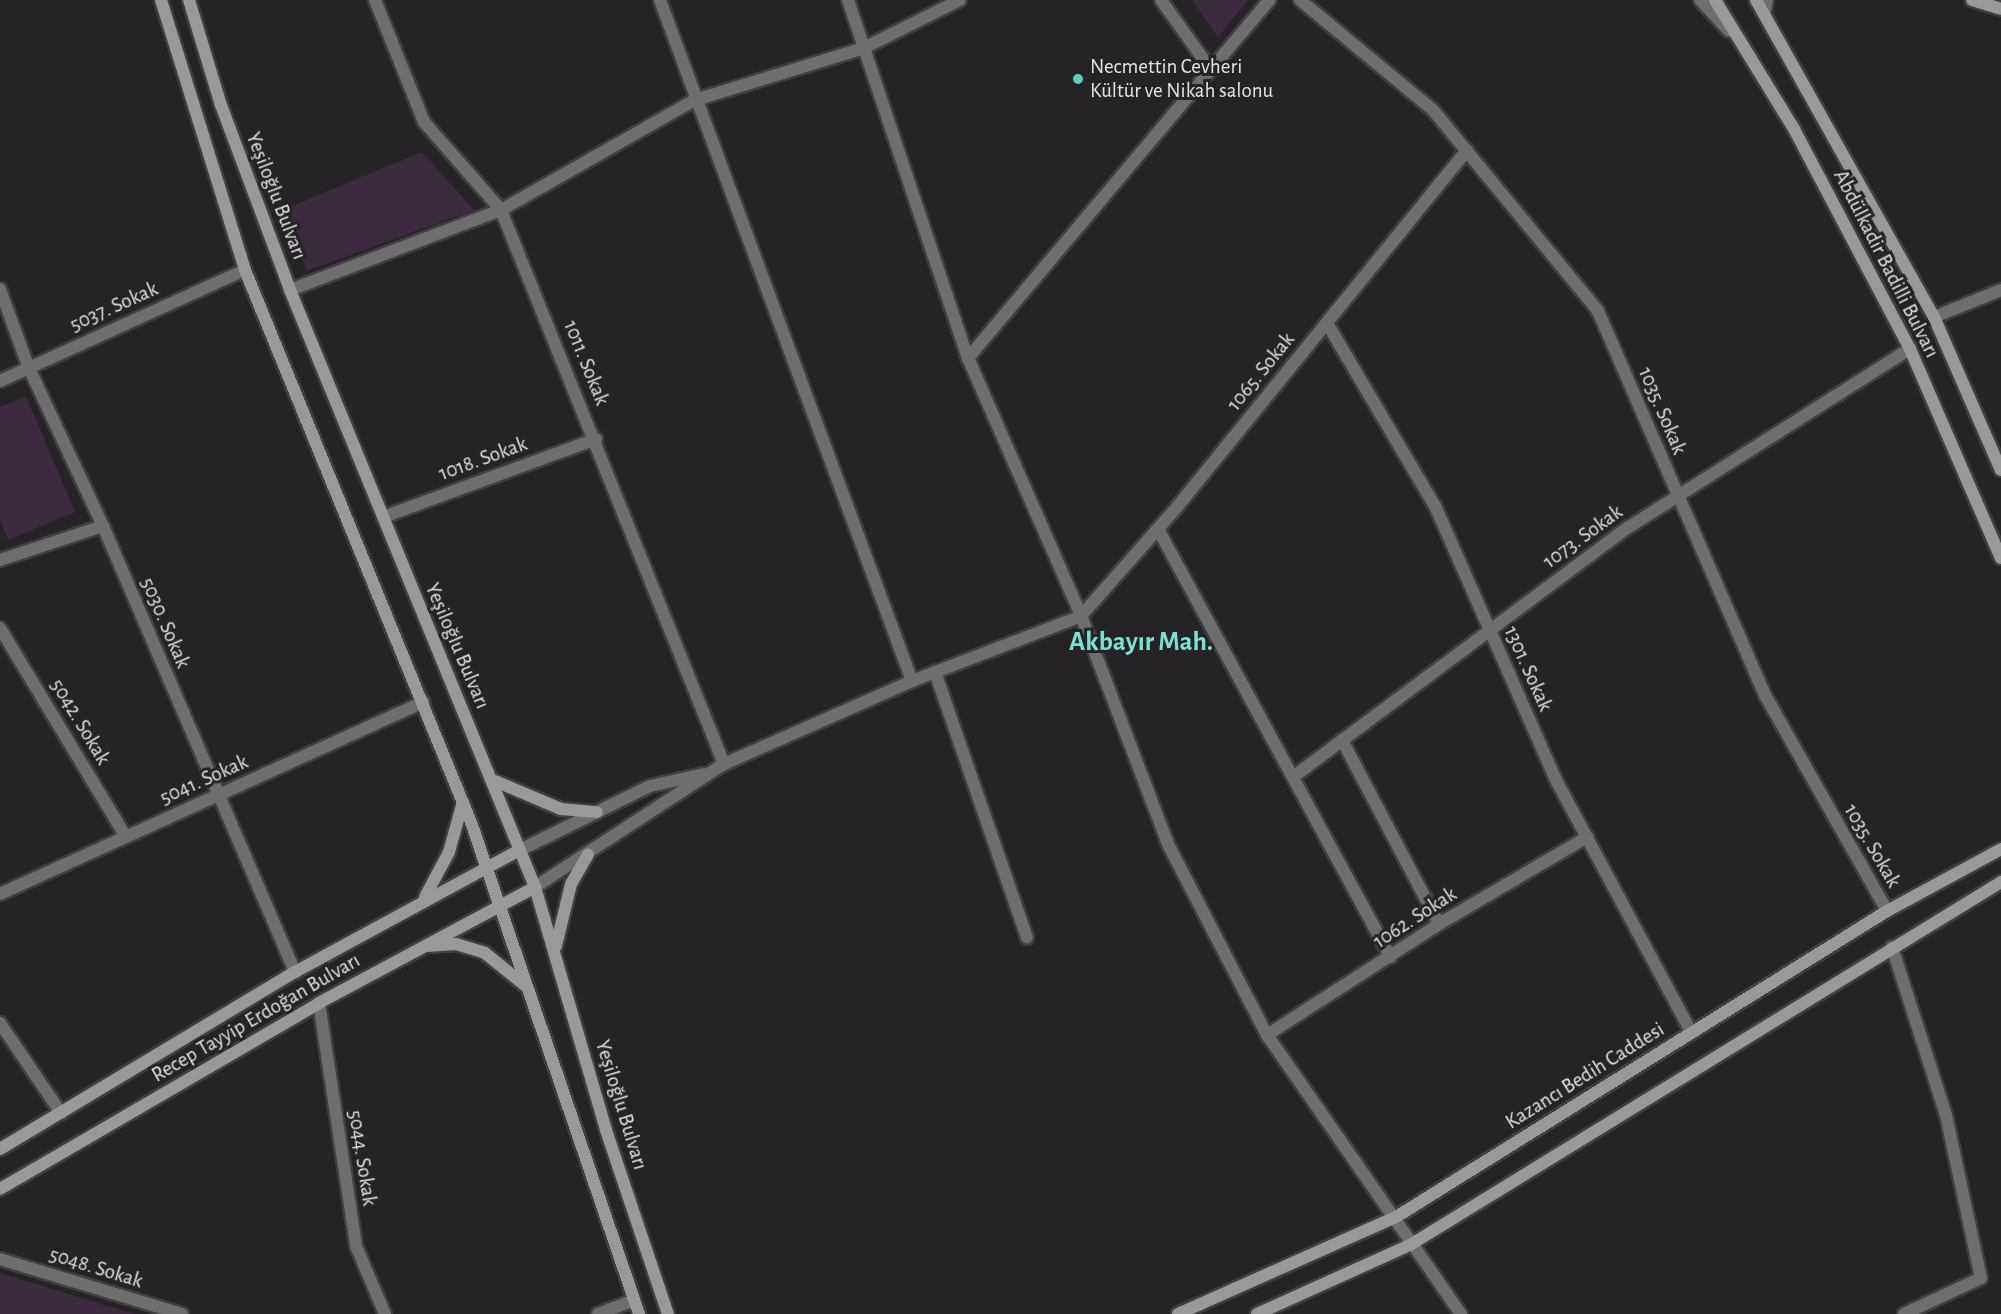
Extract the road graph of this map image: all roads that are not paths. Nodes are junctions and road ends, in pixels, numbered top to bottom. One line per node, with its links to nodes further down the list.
1 (161, 0): 23 (main road)
2 (189, 0): 25 (main road, Yeşiloğlu Bulvarı)
3 (375, 0): 22 (street, 1011. Sokak)
4 (660, 0): 20 (street)
5 (848, 0): 18 (street)
6 (960, 0): 18 (street)
7 (1161, 0): 19 (street)
8 (1269, 0): 19 (street)
9 (1300, 0): 21 (street, 1035. Sokak)
10 (1700, 0): 17 (street)
11 (1715, 0): 17 (main road, Abdülkadir Badilli Bulvarı)
12 (1756, 0): 16 (main road, Abdülkadir Badilli Bulvarı)
13 (1767, 0): 16 (street)
14 (1972, 0): 15 (main road)
15 (2001, 9)
16 (1764, 14): 27 (main road, Abdülkadir Badilli Bulvarı)
17 (1729, 31): 29 (main road, Abdülkadir Badilli Bulvarı)
18 (864, 48): 20 (street); 30 (street)
19 (1209, 67): 30 (street)
20 (695, 100): 22 (street); 45 (street)
21 (1467, 150): 28 (street, 1065. Sokak); 35 (street, 1035. Sokak)
22 (501, 210): 25 (street); 33 (street, 1011. Sokak)
23 (245, 270): 31 (street, 5037. Sokak); 46 (main road)
24 (0, 290): 31 (street, 5030. Sokak)
25 (290, 290): 36 (main road, Yeşiloğlu Bulvarı)
26 (2001, 290): 27 (street)
27 (1934, 316): 34 (main road, Abdülkadir Badilli Bulvarı)
28 (1327, 323): 38 (street, 1065. Sokak); 43 (street, 1301. Sokak)
29 (1910, 349): 35 (street, 1073. Sokak); 39 (main road, Abdülkadir Badilli Bulvarı)
30 (968, 358): 41 (street)
31 (28, 366): 32 (street, 5037. Sokak); 37 (street, 5030. Sokak)
32 (0, 381)
33 (596, 439): 36 (street, 1018. Sokak); 48 (street, 1011. Sokak)
34 (2001, 470)
35 (1677, 495): 43 (street, 1073. Sokak); 66 (street, 1035. Sokak)
36 (383, 517): 51 (main road, Yeşiloğlu Bulvarı)
37 (102, 526): 40 (street); 52 (street, 5030. Sokak)
38 (1158, 529): 41 (street, 1065. Sokak); 50 (street)
39 (2001, 558)
40 (0, 560)
41 (1081, 616): 44 (street); 78 (street)
42 (0, 628): 55 (street, 5042. Sokak)
43 (1490, 630): 47 (street, 1073. Sokak); 56 (street, 1301. Sokak)
44 (935, 672): 45 (street); 68 (street)
45 (912, 681): 48 (street)
46 (424, 702): 52 (street, 5041. Sokak); 53 (main road)
47 (1342, 740): 50 (street, 1073. Sokak); 67 (street)
48 (724, 764): 49 (street)
49 (707, 773): 54 (street); 59 (street)
50 (1293, 777): 72 (street)
51 (495, 781): 54 (main road); 58 (main road, Yeşiloğlu Bulvarı)
52 (216, 796): 55 (street, 5041. Sokak); 73 (street, 5030. Sokak)
53 (463, 801): 60 (main road); 64 (main road)
54 (597, 812): 58 (street)
55 (126, 837): 63 (street, 5041. Sokak)
56 (1587, 837): 67 (street, 1062. Sokak); 77 (street, 1301. Sokak)
57 (2001, 849): 66 (main road, Kazancı Bedih Caddesi)
58 (520, 850): 60 (main road, Recep Tayyip Erdoğan Bulvarı); 62 (main road, Yeşiloğlu Bulvarı)
59 (588, 854): 62 (street); 70 (main road)
60 (486, 866): 64 (main road, Recep Tayyip Erdoğan Bulvarı); 65 (main road)
61 (2001, 882): 71 (main road)
62 (535, 887): 65 (main road, Recep Tayyip Erdoğan Bulvarı); 70 (main road, Yeşiloğlu Bulvarı)
63 (0, 894)
64 (425, 897): 73 (main road, Recep Tayyip Erdoğan Bulvarı)
65 (501, 903): 69 (main road, Recep Tayyip Erdoğan Bulvarı); 74 (main road)
66 (1887, 911): 77 (main road, Kazancı Bedih Caddesi)
67 (1439, 924): 72 (street, 1062. Sokak)
68 (1027, 937)
69 (423, 946): 74 (main road); 75 (main road, Recep Tayyip Erdoğan Bulvarı)
70 (555, 947): 90 (main road, Yeşiloğlu Bulvarı)
71 (1892, 947): 83 (main road); 94 (street)
72 (1390, 957): 78 (street, 1062. Sokak)
73 (295, 972): 79 (main road, Recep Tayyip Erdoğan Bulvarı)
74 (529, 989): 85 (main road)
75 (319, 1003): 81 (main road, Recep Tayyip Erdoğan Bulvarı); 87 (street, 5044. Sokak)
76 (0, 1023): 79 (street)
77 (1692, 1033): 82 (main road, Kazancı Bedih Caddesi)
78 (1267, 1035): 82 (street)
79 (61, 1113): 80 (main road, Recep Tayyip Erdoğan Bulvarı)
80 (0, 1149)
81 (0, 1189)
82 (1396, 1217): 83 (street); 91 (main road, Kazancı Bedih Caddesi)
83 (1410, 1245): 92 (main road); 93 (street)
84 (0, 1259): 86 (street, 5048. Sokak)
85 (634, 1300): 88 (street); 89 (main road)
86 (182, 1314)
87 (385, 1314)
88 (598, 1314)
89 (639, 1314)
90 (668, 1314)
91 (1178, 1314)
92 (1257, 1314)
93 (1461, 1314)
94 (1904, 1314)

